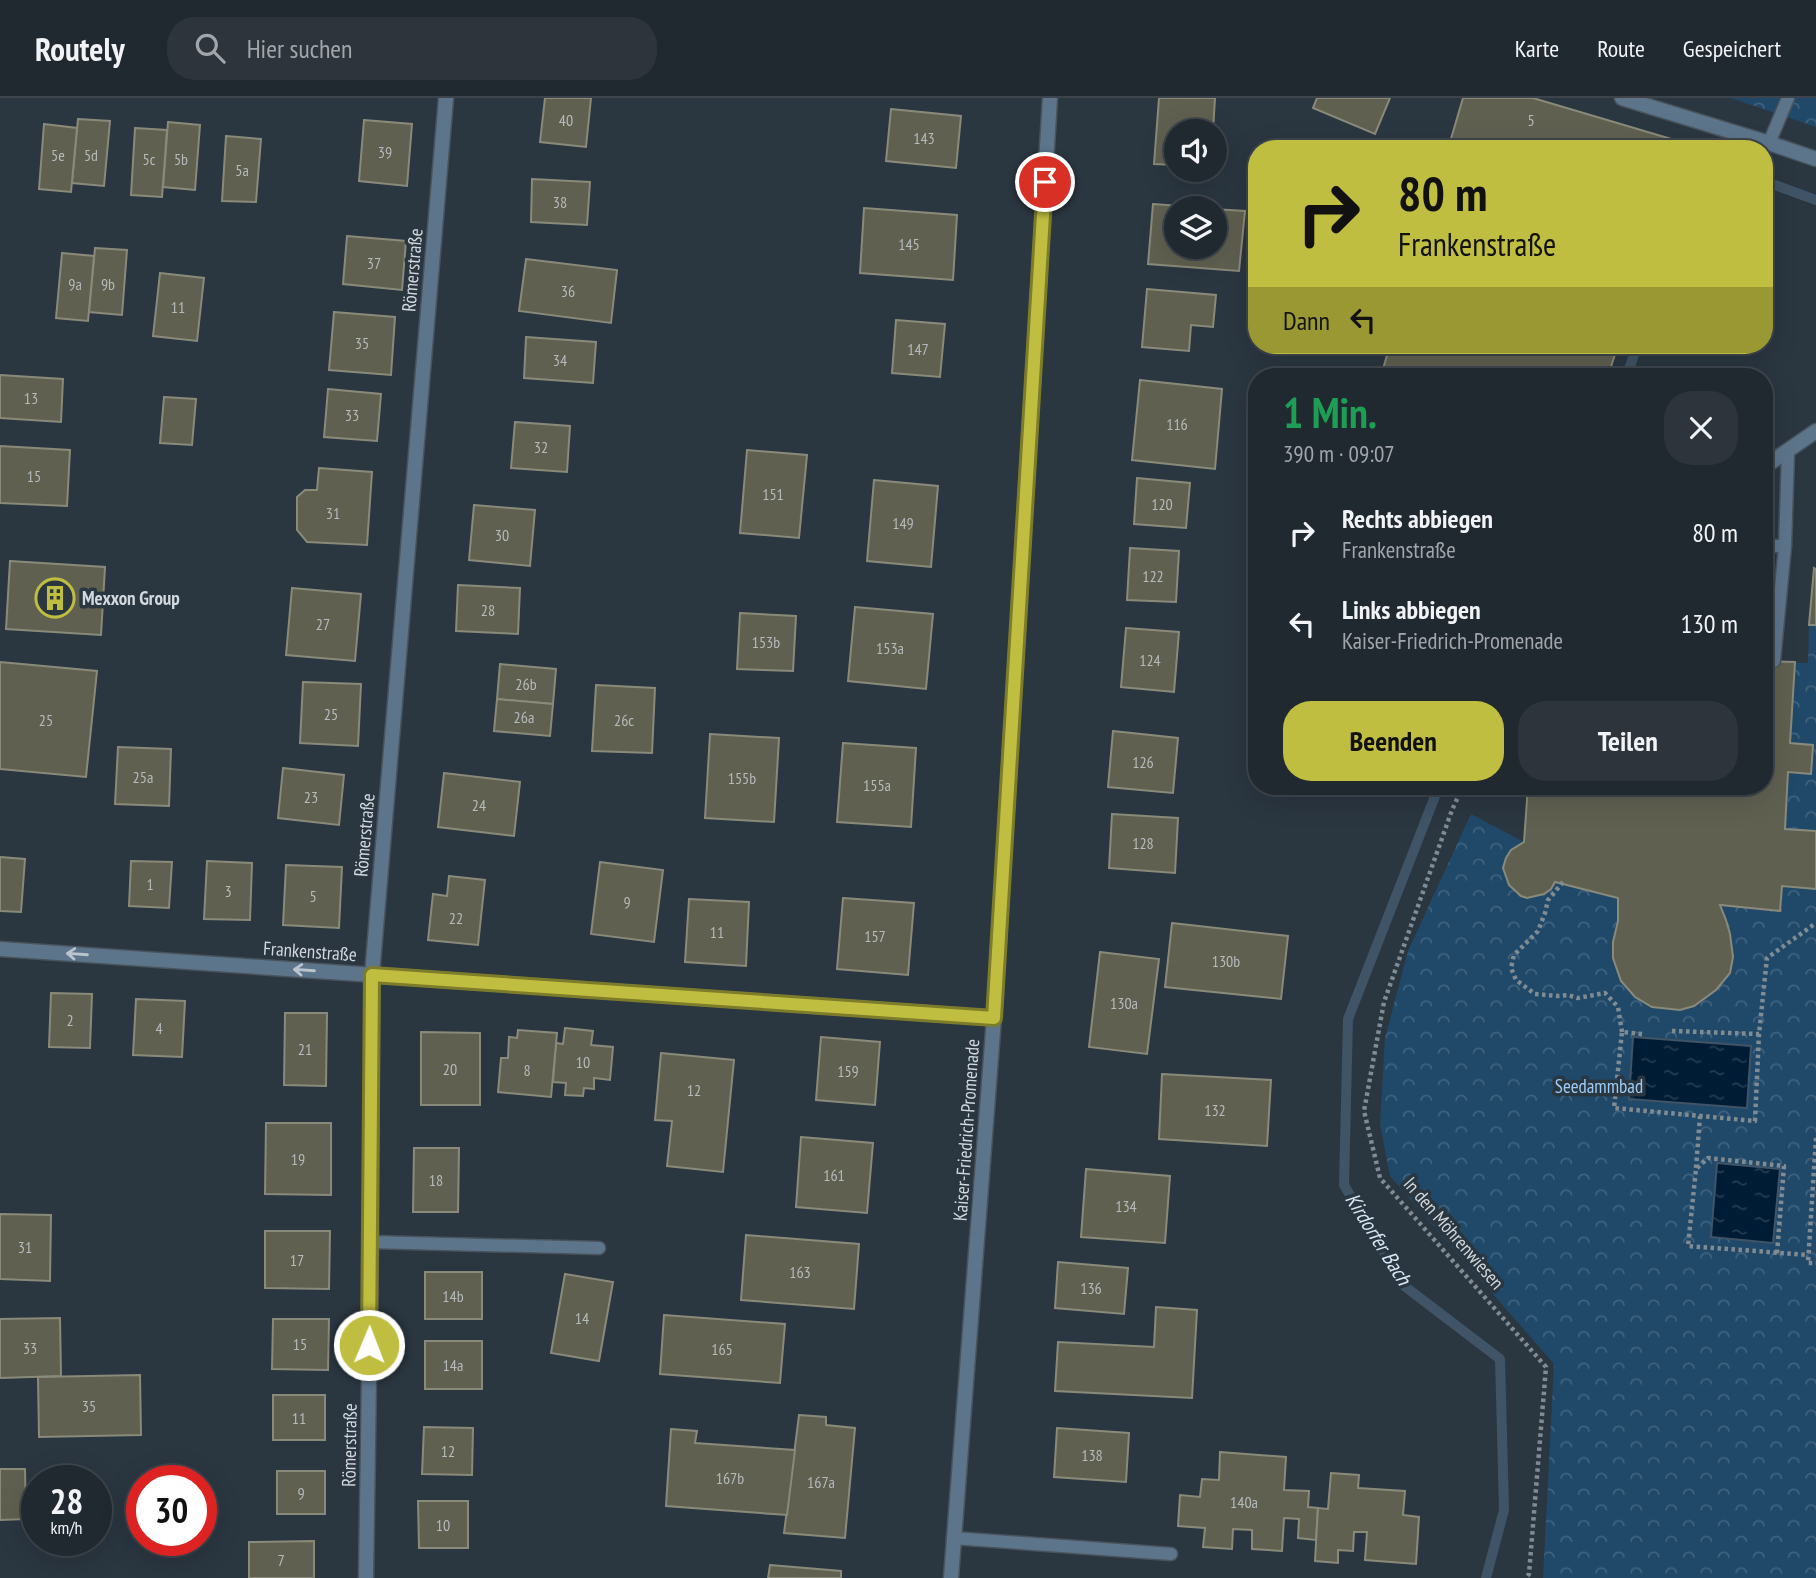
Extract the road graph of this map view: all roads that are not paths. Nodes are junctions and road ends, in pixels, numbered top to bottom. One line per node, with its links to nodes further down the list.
1 (446, 98): 16 (street, Römerstraße)
2 (1050, 98): 17 (street, Kaiser-Friedrich-Promenade)
3 (1622, 98): 5 (street)
4 (1788, 98): 6 (lane)
5 (1759, 140)
6 (1770, 140)
7 (1773, 144): 8 (street)
8 (1816, 159)
9 (1813, 438): 10 (street)
10 (1788, 452): 11 (street); 13 (lane)
11 (1773, 461)
12 (1773, 545): 13 (lane)
13 (1784, 546): 14 (lane)
14 (1774, 661)
15 (0, 949): 16 (street, Frankenstraße, one-way to 15)
16 (372, 975): 17 (street, Frankenstraße); 18 (street, Römerstraße)
17 (994, 1018): 20 (street, Kaiser-Friedrich-Promenade)
18 (371, 1242): 19 (lane); 22 (street, Römerstraße)
19 (599, 1248)
20 (953, 1538): 21 (lane); 23 (street, Kaiser-Friedrich-Promenade)
21 (1171, 1554)
22 (366, 1578)
23 (951, 1578)

